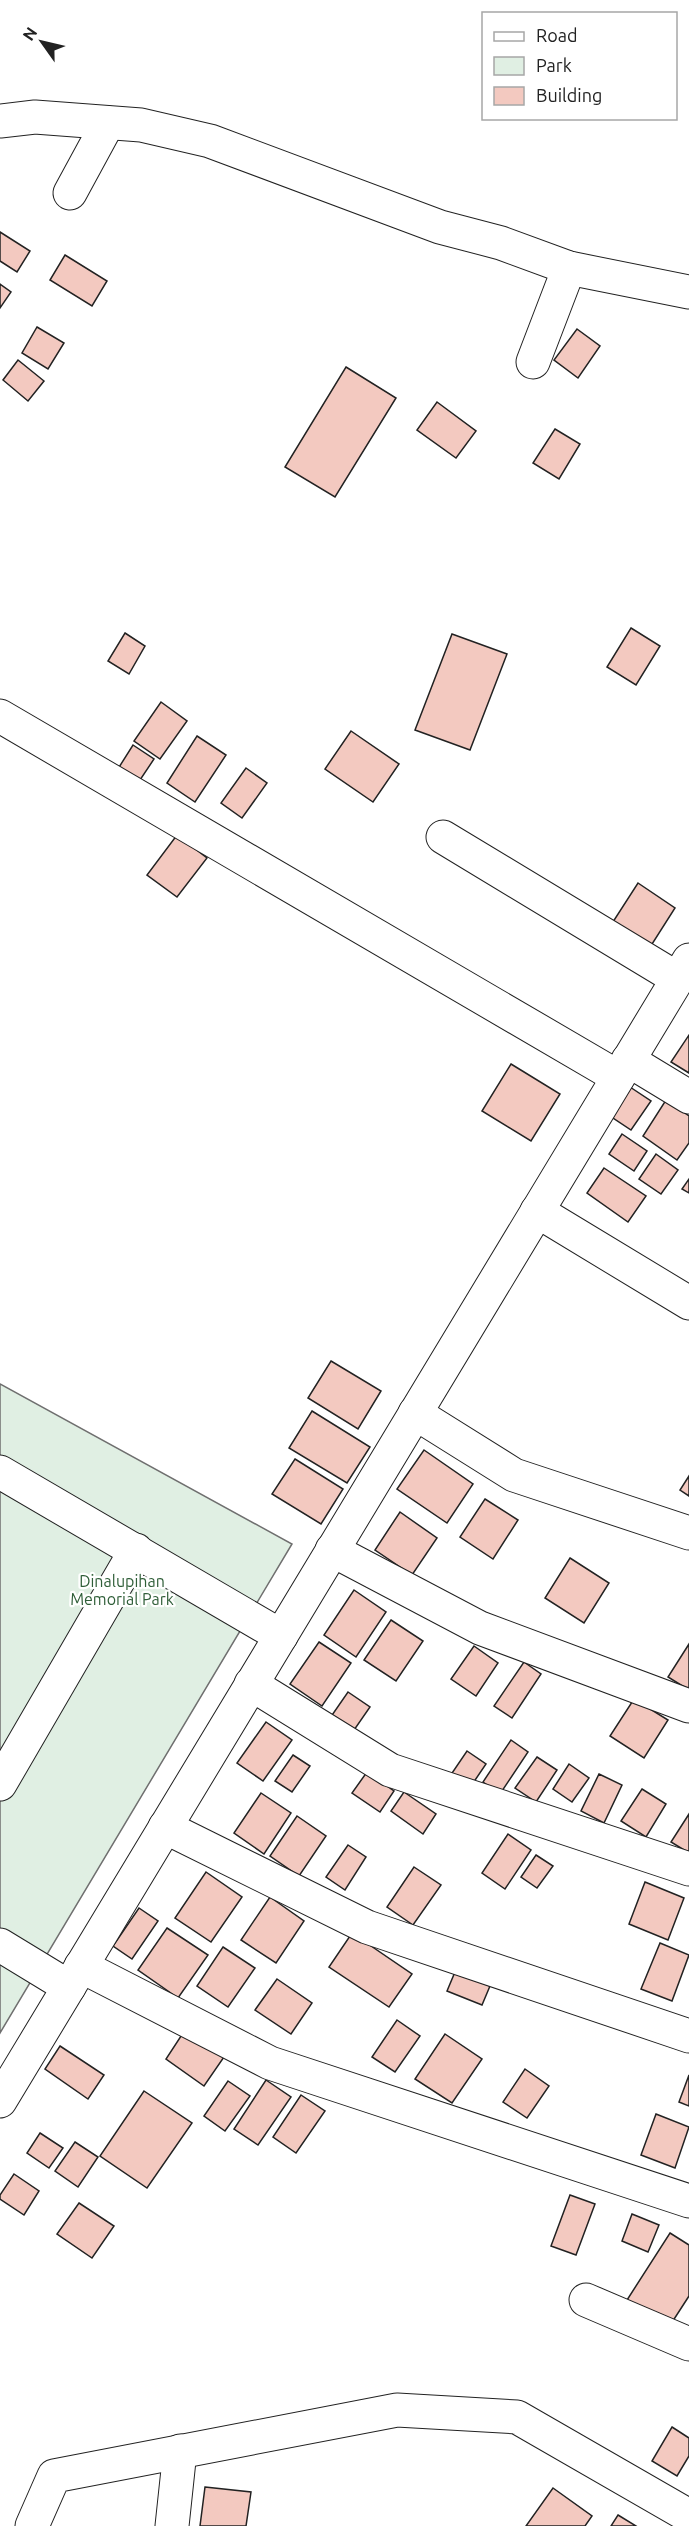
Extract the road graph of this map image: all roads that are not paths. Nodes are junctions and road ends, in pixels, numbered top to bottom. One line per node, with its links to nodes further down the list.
1 (0, 120): 2 (street)
2 (108, 123): 3 (street); 4 (street)
3 (70, 193)
4 (568, 268): 5 (street); 6 (street)
5 (689, 292)
6 (533, 363)
7 (0, 716): 10 (street)
8 (443, 837): 9 (street)
9 (683, 970): 10 (street)
10 (623, 1069): 11 (street); 12 (street)
11 (689, 1097)
12 (537, 1211): 13 (street); 14 (street)
13 (689, 1304)
14 (416, 1413): 16 (street); 18 (street)
15 (0, 1472): 17 (street)
16 (689, 1533)
17 (136, 1550): 19 (street); 22 (street)
18 (332, 1550): 19 (street); 21 (street)
19 (281, 1636): 20 (street)
20 (251, 1684): 23 (street); 24 (street)
21 (689, 1706)
22 (0, 1784)
23 (165, 1827): 26 (street); 27 (street)
24 (689, 1869)
25 (0, 1945): 26 (street)
26 (75, 1976): 28 (street); 29 (street)
27 (689, 2036)
28 (0, 2101)
29 (689, 2200)
30 (586, 2300): 31 (street)
31 (689, 2344)
32 (180, 2451): 33 (street); 34 (street); 35 (street)
33 (689, 2516)
34 (32, 2526)
35 (172, 2526)

